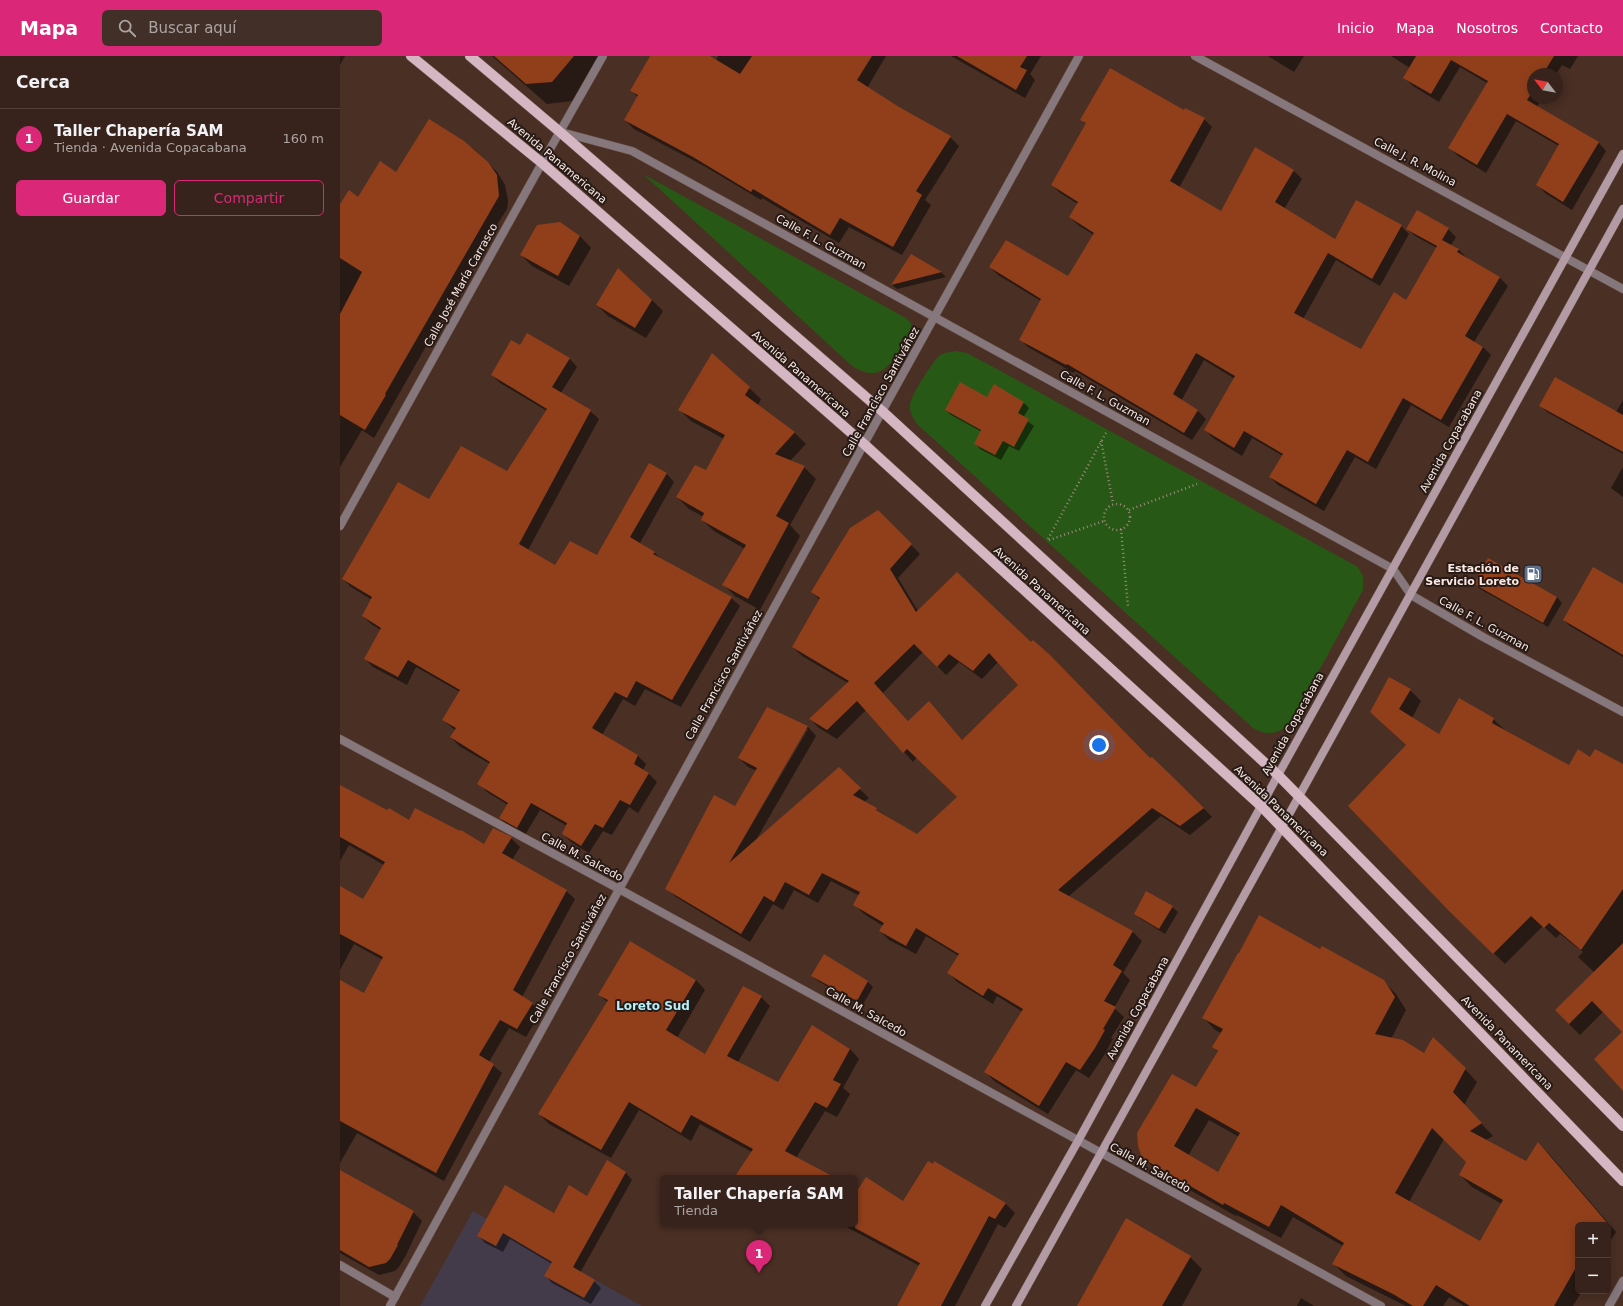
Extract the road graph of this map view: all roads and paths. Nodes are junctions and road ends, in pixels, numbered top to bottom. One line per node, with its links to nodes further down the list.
1 (411, 56): 8 (main road, Avenida Panamericana)
2 (470, 56): 6 (main road, Avenida Panamericana)
3 (604, 56): 6 (street, Calle José María Carrasco)
4 (1080, 56): 13 (street, Calle Francisco Santiváñez)
5 (1196, 56): 10 (street, Calle J. R. Molina)
6 (560, 132): 8 (street, Calle José María Carrasco); 13 (street, Calle F. L. Guzman); 14 (main road, Avenida Panamericana)
7 (1623, 154): 10 (main road, Avenida Copacabana)
8 (542, 162): 17 (main road, Avenida Panamericana); 22 (street, Calle José María Carrasco)
9 (1623, 209): 11 (main road)
10 (1566, 257): 11 (street, Calle J. R. Molina); 24 (main road, Avenida Copacabana)
11 (1590, 270): 12 (street, Calle J. R. Molina); 25 (main road)
12 (1623, 289)
13 (935, 318): 14 (street, Calle Francisco Santiváñez); 24 (street, Calle F. L. Guzman)
14 (882, 411): 17 (street, Calle Francisco Santiváñez); 29 (main road, Avenida Panamericana)
15 (1108, 430): 16 (path)
16 (1101, 441): 19 (path); 21 (path)
17 (864, 444): 31 (main road, Avenida Panamericana); 33 (street, Calle Francisco Santiváñez)
18 (1197, 484): 20 (path)
19 (1113, 503): 20 (path); 21 (path)
20 (1129, 510): 23 (path)
21 (1104, 521): 23 (path)
22 (340, 526)
23 (1121, 529): 26 (path)
24 (1393, 569): 25 (street, Calle F. L. Guzman); 29 (main road, Avenida Copacabana)
25 (1410, 595): 27 (street, Calle F. L. Guzman); 30 (main road)
26 (1128, 607)
27 (1623, 712)
28 (340, 739): 33 (street, Calle M. Salcedo)
29 (1278, 775): 30 (main road, Avenida Panamericana); 31 (main road, Avenida Copacabana)
30 (1300, 796): 32 (main road); 34 (main road, Avenida Panamericana)
31 (1261, 806): 32 (main road, Avenida Panamericana); 35 (main road, Avenida Copacabana)
32 (1282, 827): 36 (main road); 37 (main road, Avenida Panamericana)
33 (619, 889): 35 (street, Calle M. Salcedo); 40 (street, Calle Francisco Santiváñez)
34 (1623, 1126)
35 (1078, 1141): 36 (street, Calle M. Salcedo); 42 (main road, Avenida Copacabana)
36 (1101, 1154): 43 (main road); 44 (street, Calle M. Salcedo)
37 (1623, 1181)
38 (340, 1266): 40 (street)
39 (1623, 1281): 45 (street)
40 (395, 1296): 41 (street, Calle Francisco Santiváñez)
41 (390, 1306)
42 (985, 1306)
43 (1016, 1306)
44 (1381, 1306)
45 (1609, 1306)

